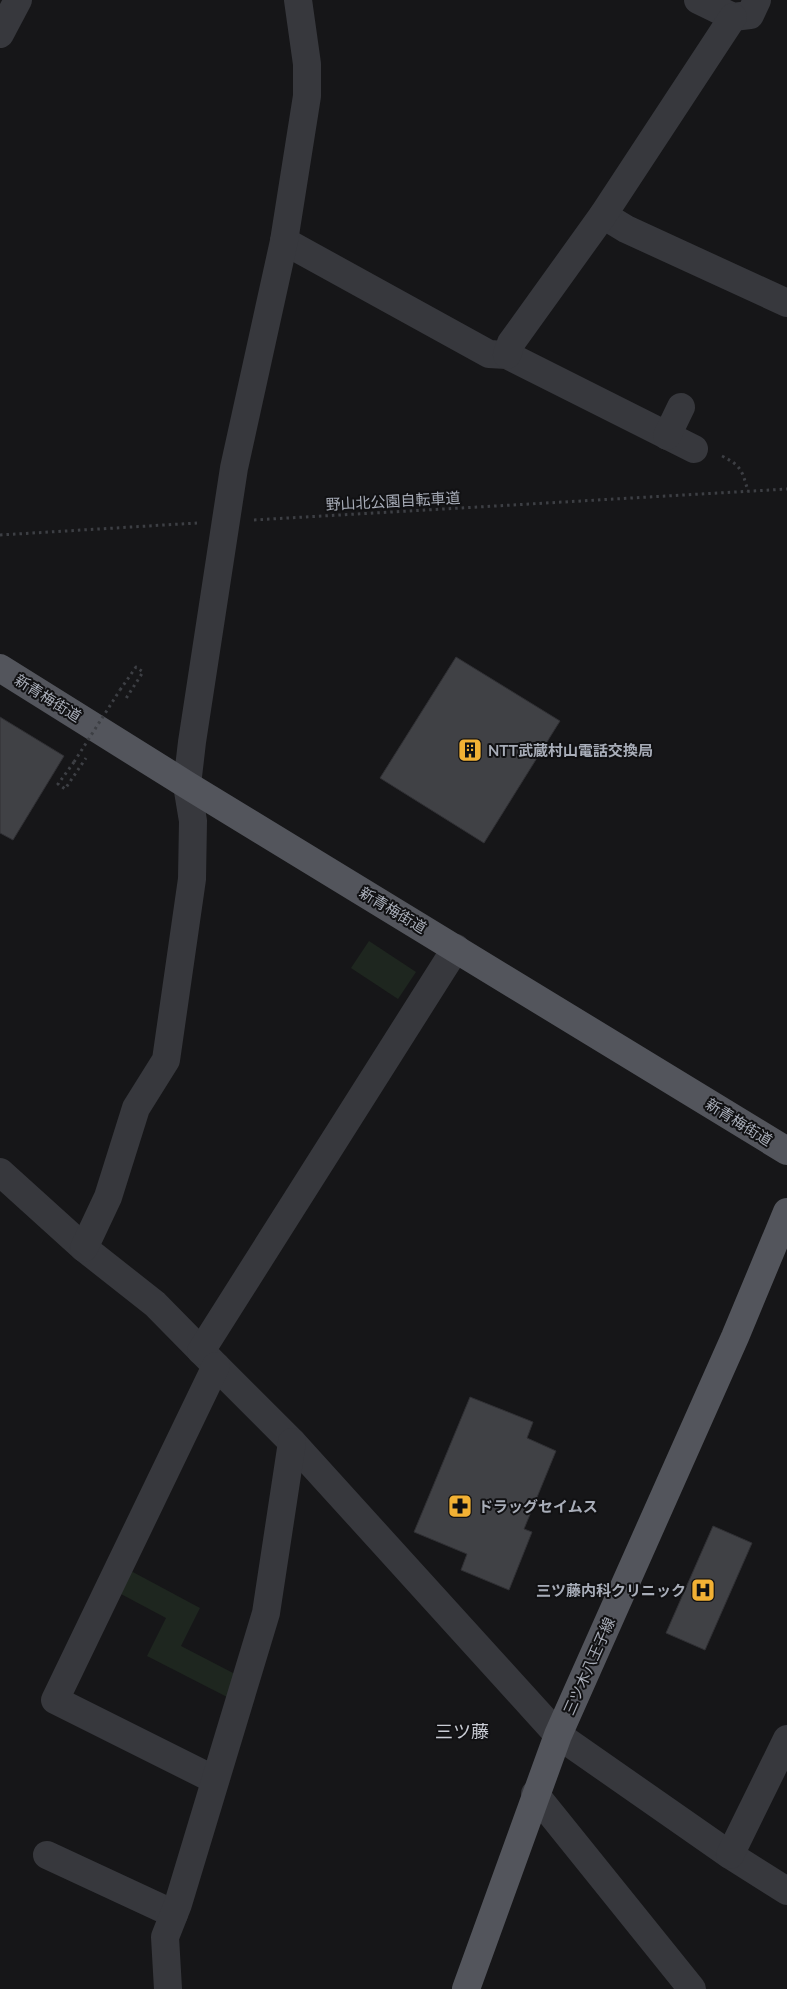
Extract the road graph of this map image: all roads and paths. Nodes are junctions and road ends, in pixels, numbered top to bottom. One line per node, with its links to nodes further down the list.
1 (18, 0): 6 (street)
2 (698, 0): 5 (street)
3 (757, 0): 5 (street)
4 (299, 1): 8 (street)
5 (733, 17): 7 (street)
6 (0, 34)
7 (603, 215): 9 (street); 10 (street)
8 (284, 241): 10 (street); 16 (street)
9 (787, 303)
10 (507, 355): 12 (street)
11 (681, 407): 12 (street)
12 (667, 436): 13 (street)
13 (694, 449): 15 (path)
14 (787, 489): 15 (path, 野山北公園自転車道)
15 (748, 491): 16 (path, 野山北公園自転車道)
16 (226, 522): 17 (path, 野山北公園自転車道); 21 (street)
17 (0, 535)
18 (0, 668): 21 (main road, 新青梅街道)
19 (125, 700): 20 (path, bridge)
20 (86, 758)
21 (187, 785): 22 (main road, 新青梅街道); 26 (street)
22 (456, 948): 23 (main road, 新青梅街道); 27 (street)
23 (787, 1151)
24 (0, 1172): 26 (street)
25 (787, 1212): 29 (main road, 三ツ木八王子線)
26 (84, 1248): 27 (street)
27 (209, 1358): 28 (street); 31 (street)
28 (292, 1442): 29 (street); 31 (street)
29 (558, 1735): 32 (main road, 三ツ木八王子線); 33 (street)
30 (787, 1739): 33 (street)
31 (215, 1780): 36 (street)
32 (535, 1794): 38 (main road, 三ツ木八王子線); 39 (street)
33 (730, 1854): 35 (street)
34 (47, 1855): 36 (street)
35 (787, 1892)
36 (174, 1914): 37 (street)
37 (168, 1989)
38 (466, 1989)
39 (692, 1989)

